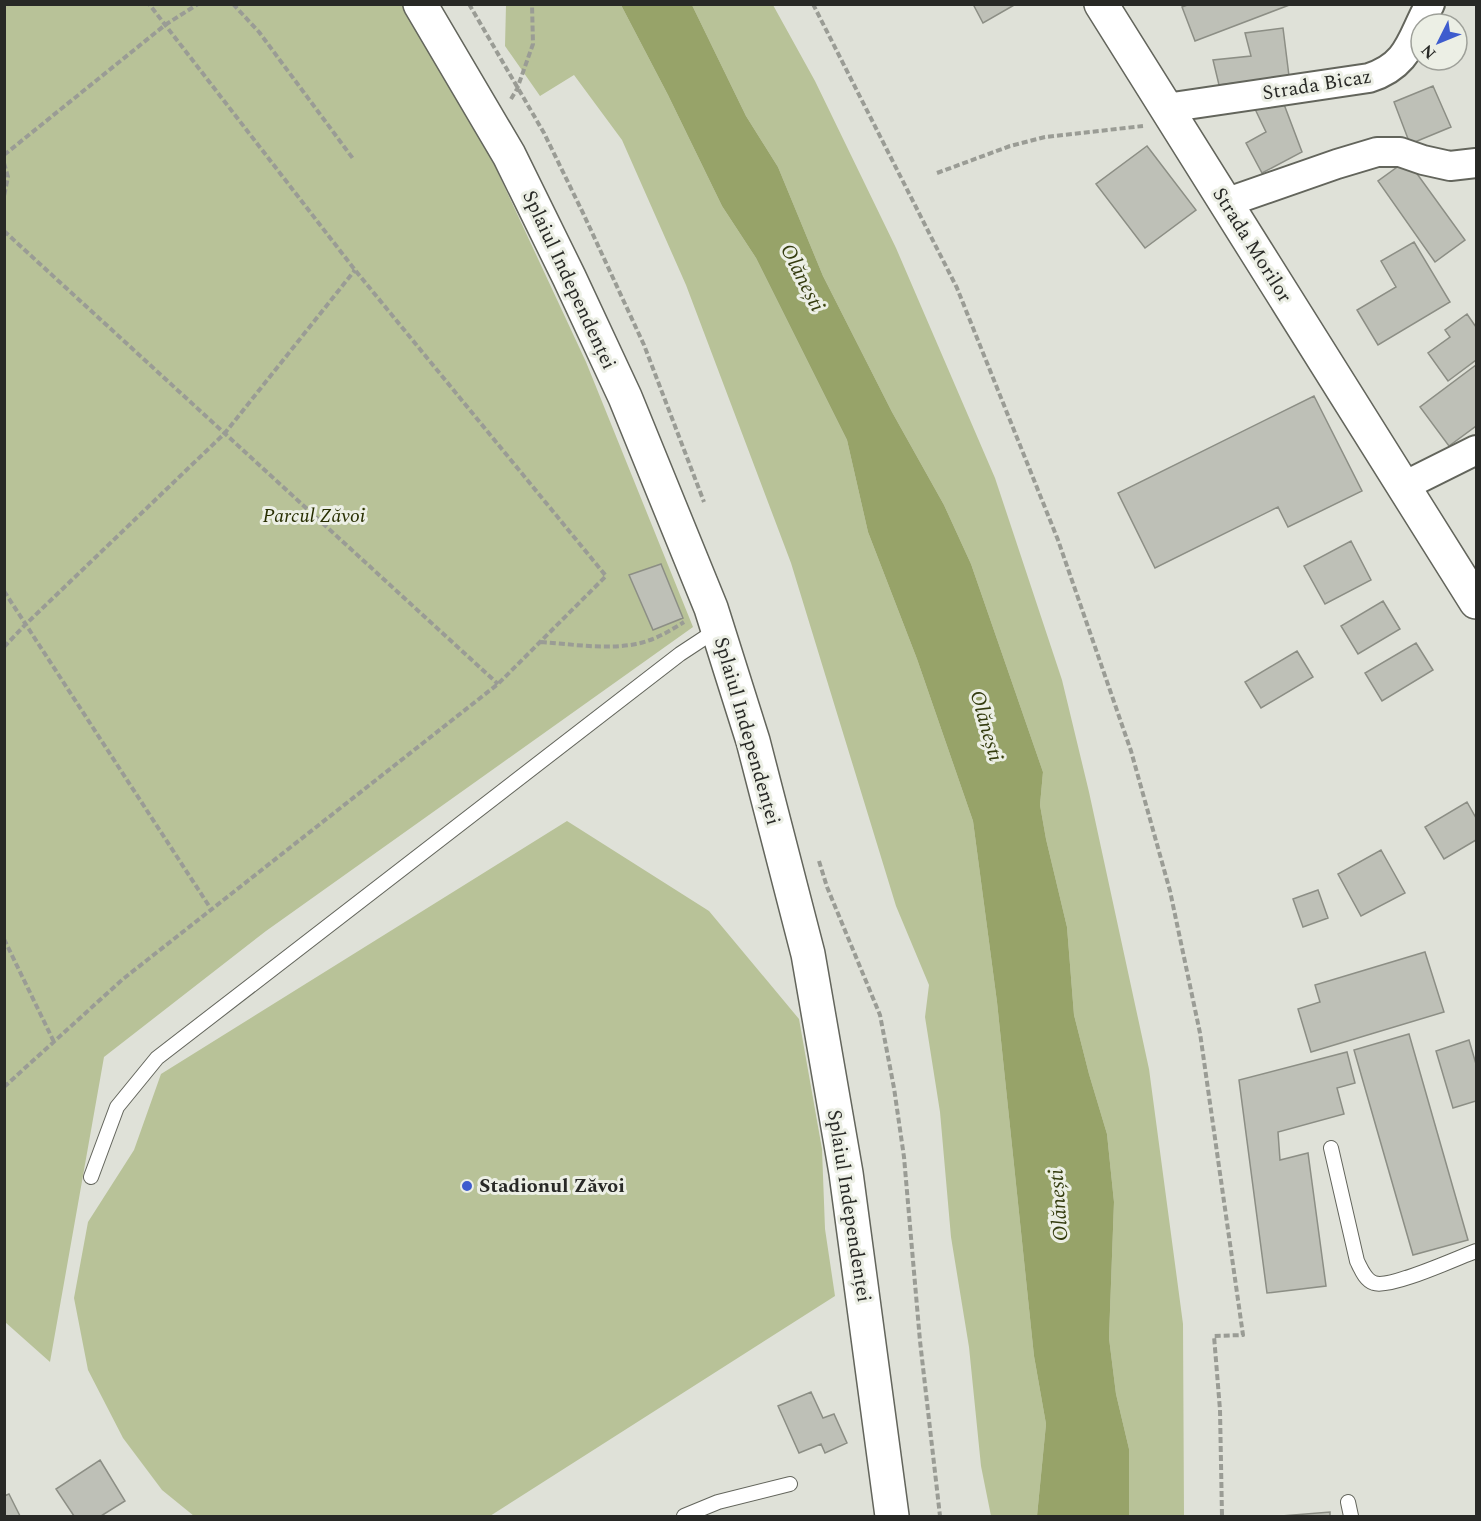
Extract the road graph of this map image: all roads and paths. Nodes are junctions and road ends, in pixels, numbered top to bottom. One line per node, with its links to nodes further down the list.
1 (149, 4): 9 (path)
2 (198, 4): 9 (path)
3 (233, 4): 13 (path)
4 (420, 4): 11 (street, Splaiul Independenței)
5 (532, 4): 11 (path)
6 (813, 4): 41 (path)
7 (1101, 4): 10 (street, Strada Morilor)
8 (1420, 10): 10 (street, Strada Bicaz)
9 (165, 25): 12 (path); 20 (path)
10 (1170, 115): 16 (path); 18 (street, Strada Morilor)
11 (494, 128): 27 (street, Splaiul Independenței)
12 (4, 155)
13 (354, 160)
14 (4, 163): 17 (path)
15 (1476, 163): 18 (street)
16 (937, 173)
17 (4, 196)
18 (1225, 203): 23 (street, Strada Morilor)
19 (4, 231): 21 (path)
20 (355, 270): 21 (path); 28 (path)
21 (225, 433): 26 (path); 30 (path)
22 (1476, 450): 23 (street)
23 (1404, 486): 25 (street, Strada Morilor)
24 (4, 591): 26 (path)
25 (1476, 602)
26 (26, 624): 29 (path); 31 (path)
27 (704, 624): 28 (path); 36 (lane); 40 (street, Splaiul Independenței)
28 (540, 642): 30 (path)
29 (4, 647)
30 (498, 684): 31 (path)
31 (211, 909): 33 (path)
32 (4, 939): 33 (path)
33 (54, 1042): 34 (path)
34 (4, 1087)
35 (1331, 1148): 37 (lane)
36 (91, 1177)
37 (1476, 1251)
38 (790, 1484): 39 (lane)
39 (684, 1516)
40 (892, 1516)
41 (1222, 1516)

